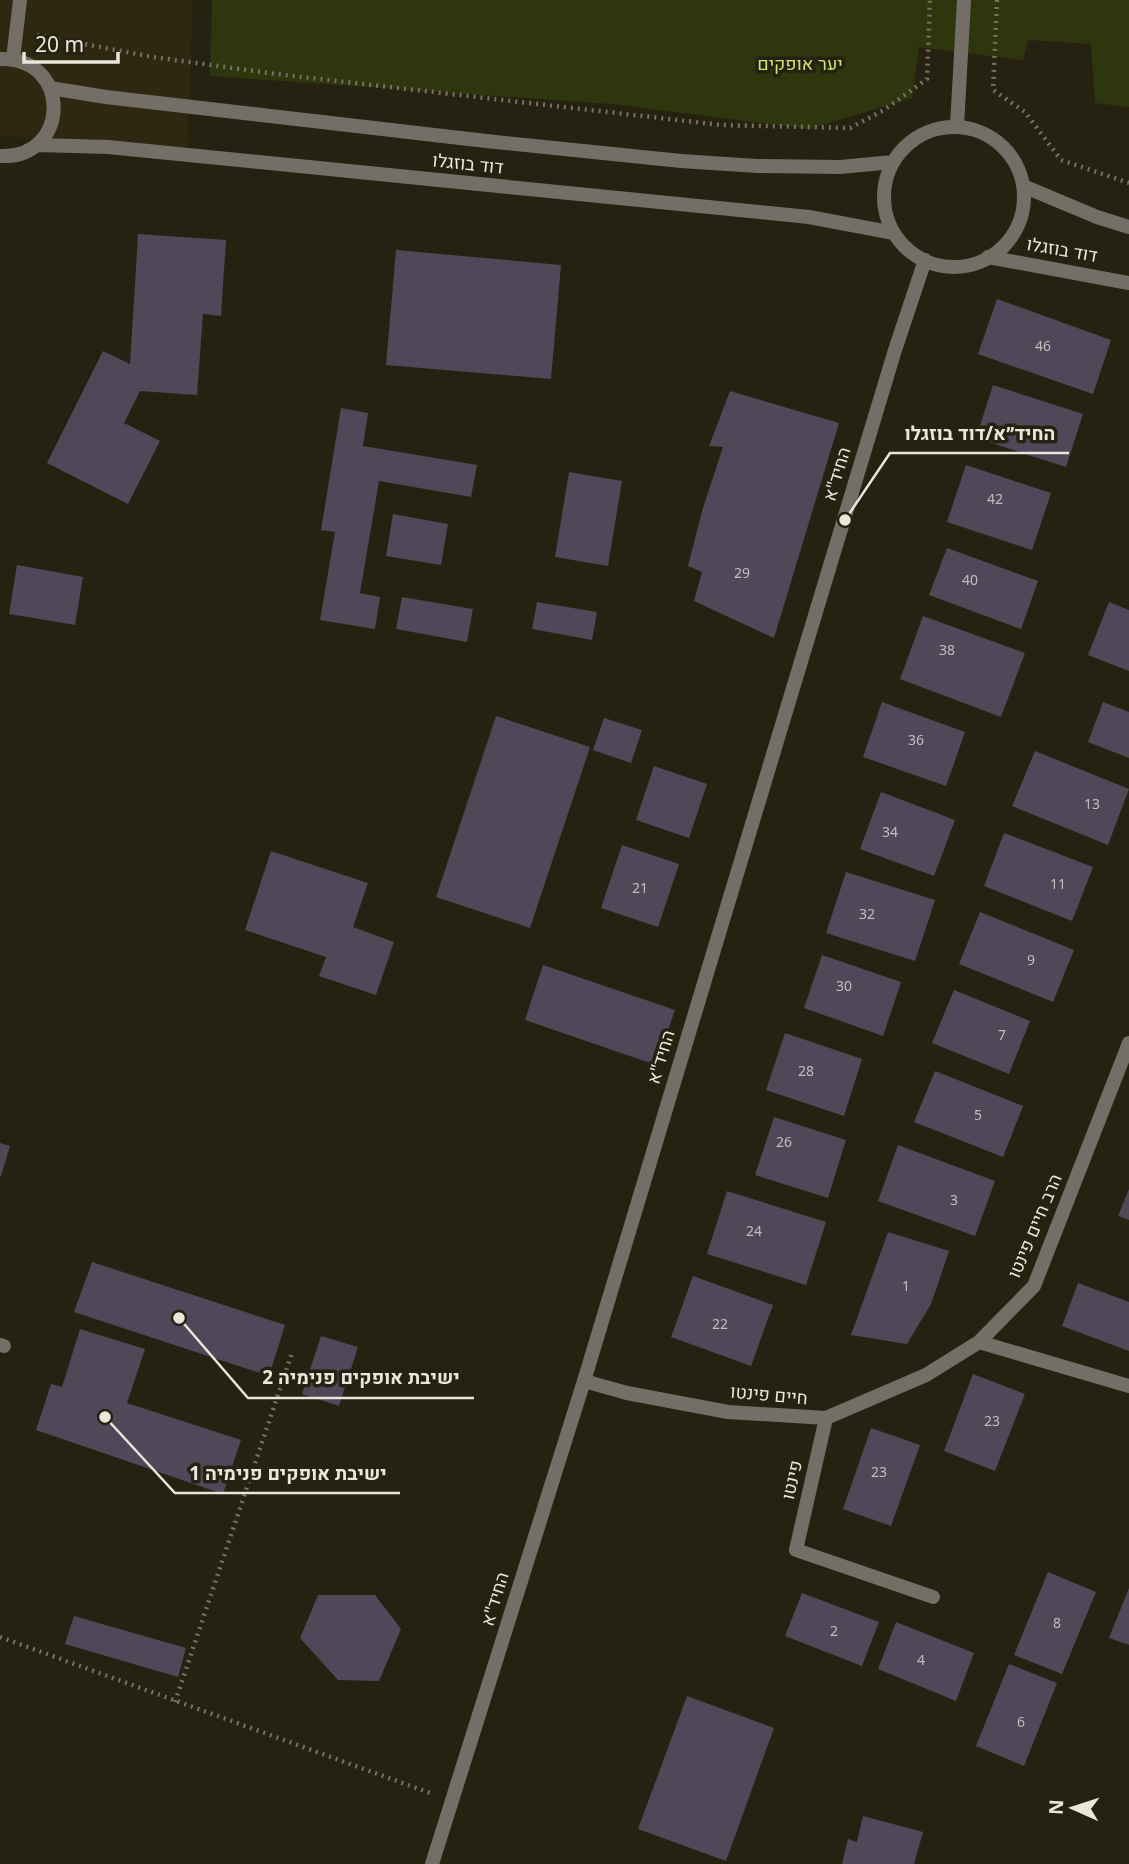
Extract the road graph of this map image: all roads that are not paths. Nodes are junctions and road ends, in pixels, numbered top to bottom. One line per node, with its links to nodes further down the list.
1 (20, 0): 3 (street)
2 (964, 0): 5 (street)
3 (6, 59): 4 (street)
4 (51, 88): 6 (street); 8 (street, דוד בוזגלו)
5 (957, 126): 8 (street); 9 (street)
6 (37, 145): 7 (street); 11 (street, דוד בוזגלו)
7 (0, 156)
8 (893, 162): 11 (street)
9 (1023, 186): 10 (street); 12 (street)
10 (1129, 227)
11 (894, 233): 13 (street)
12 (988, 257): 13 (street); 14 (street, דוד בוזגלו)
13 (925, 260): 17 (street, החיד"א)
14 (1129, 283)
15 (1129, 1043): 16 (street, הרב חיים פינטו)
16 (979, 1342): 18 (street); 19 (street, חיים פינטו)
17 (584, 1381): 19 (street, חיים פינטו); 21 (street, החיד"א)
18 (1129, 1386)
19 (826, 1419): 20 (street, פינטו)
20 (933, 1597)
21 (432, 1864)

